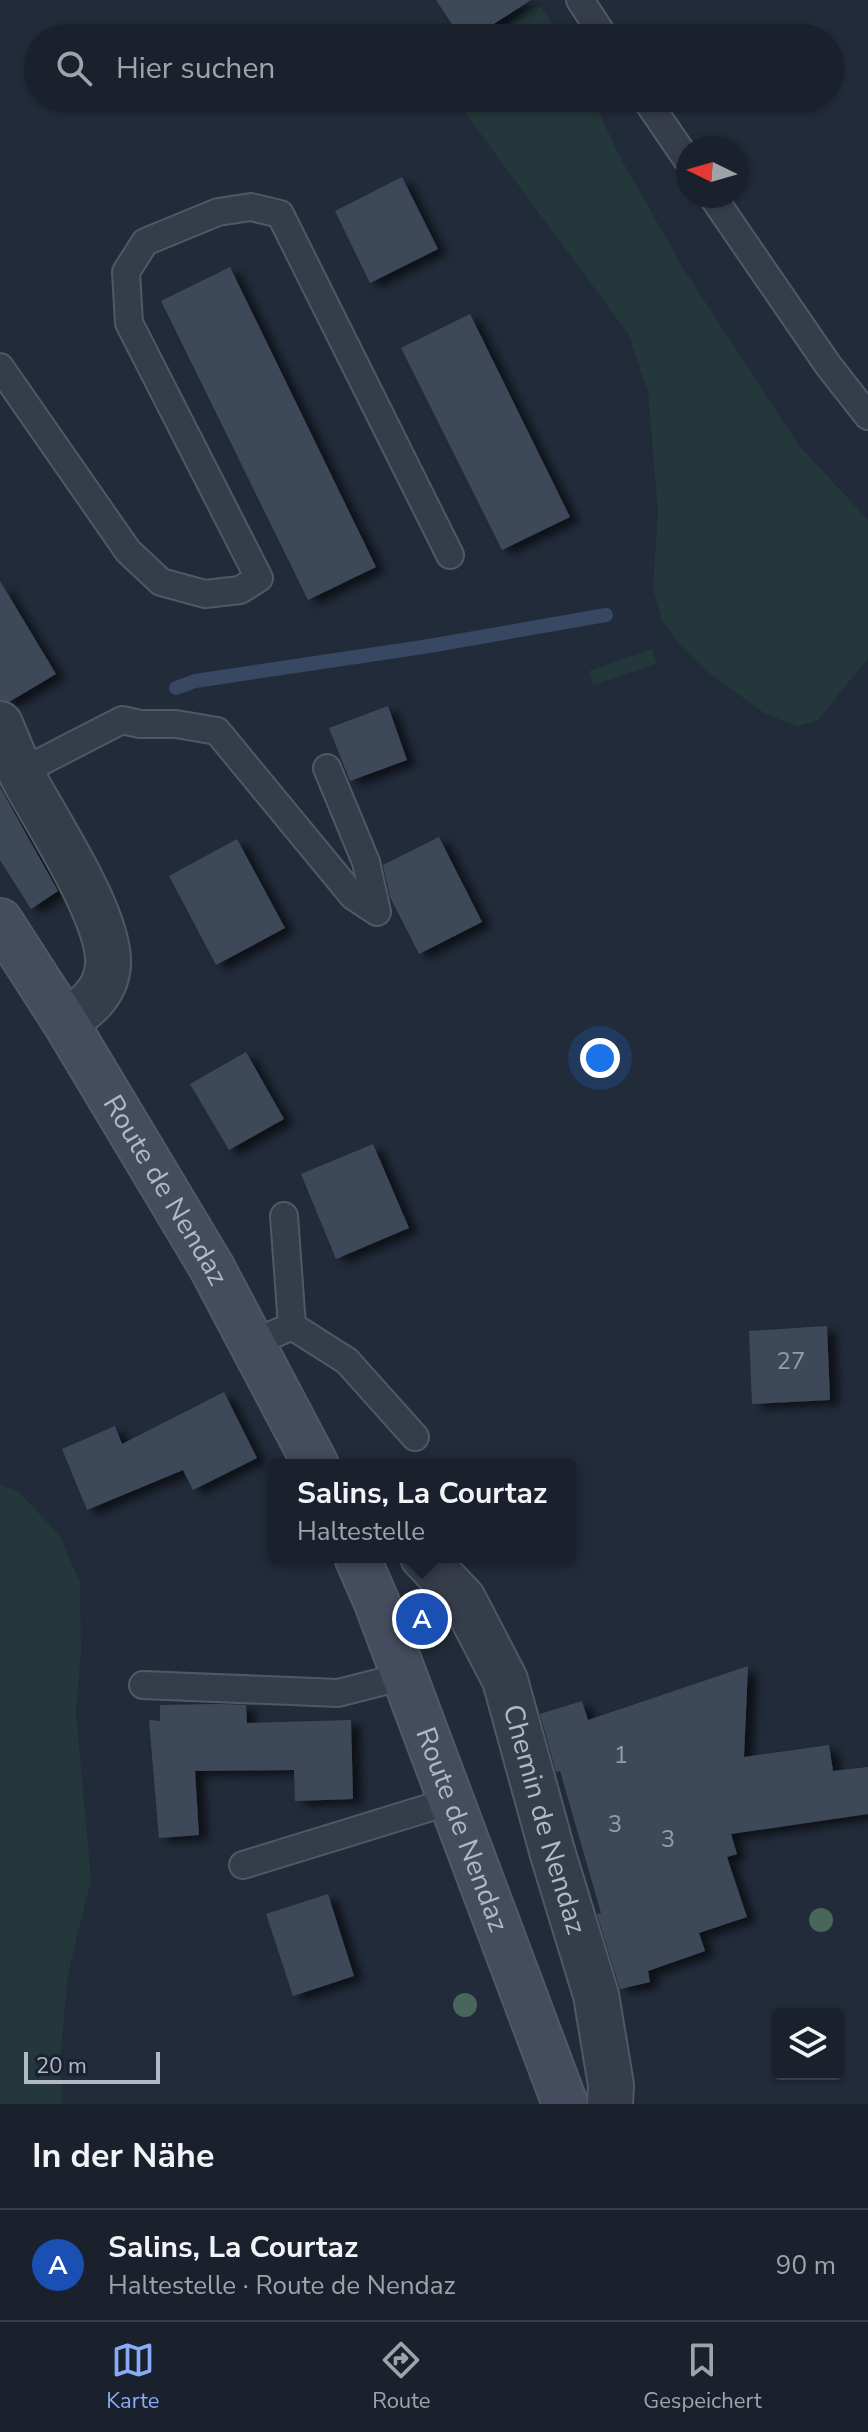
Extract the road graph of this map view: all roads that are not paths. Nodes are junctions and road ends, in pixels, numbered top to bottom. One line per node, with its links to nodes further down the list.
1 (580, 0): 2 (lane)
2 (596, 24)
3 (655, 112): 4 (lane)
4 (676, 143)
5 (720, 208): 7 (lane)
6 (0, 367): 8 (lane)
7 (868, 416)
8 (450, 555)
9 (0, 724): 11 (street)
10 (327, 768): 11 (lane)
11 (21, 772): 13 (street)
12 (0, 921): 13 (main road, Route de Nendaz)
13 (65, 1022): 15 (main road, Route de Nendaz)
14 (284, 1216): 15 (lane)
15 (273, 1335): 16 (lane); 17 (main road, Route de Nendaz)
16 (415, 1437)
17 (314, 1459)
18 (359, 1563): 20 (main road, Route de Nendaz)
19 (429, 1563): 25 (street, Chemin de Nendaz)
20 (405, 1676): 21 (lane); 22 (main road, Route de Nendaz)
21 (143, 1685)
22 (451, 1801): 23 (lane); 24 (main road, Route de Nendaz)
23 (243, 1865)
24 (565, 2104)
25 (610, 2104)

